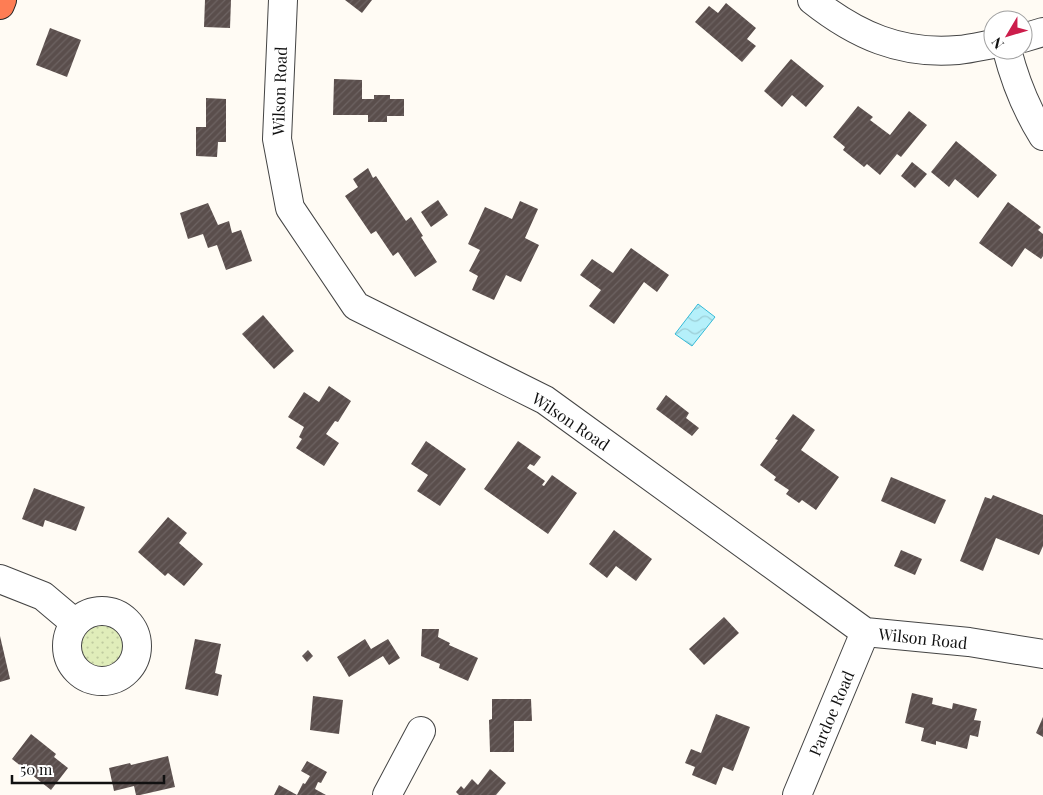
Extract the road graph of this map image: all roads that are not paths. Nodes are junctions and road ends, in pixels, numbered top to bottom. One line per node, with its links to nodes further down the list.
1 (2, 0): 4 (highway)
2 (283, 0): 10 (street, Wilson Road)
3 (812, 0): 5 (street)
4 (0, 5)
5 (983, 46)
6 (1010, 60): 7 (street)
7 (1043, 136)
8 (0, 579): 9 (street)
9 (75, 623)
10 (865, 632): 11 (street, Wilson Road); 14 (street, Pardoe Road)
11 (1043, 654)
12 (421, 731): 13 (street)
13 (387, 795)
14 (797, 795)

